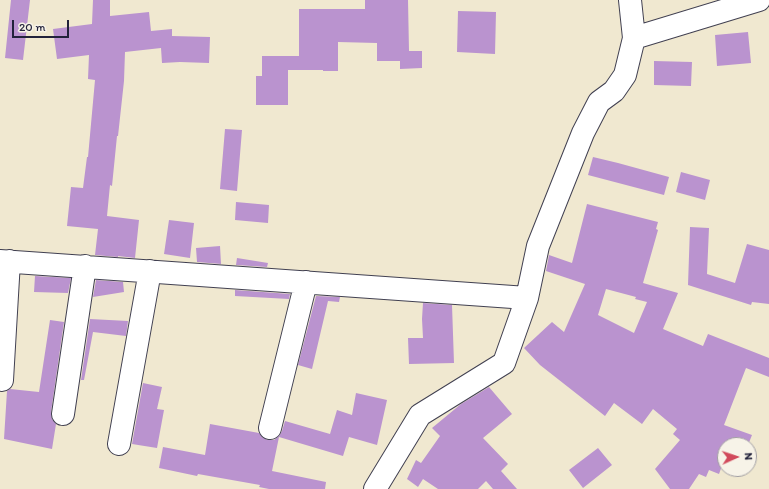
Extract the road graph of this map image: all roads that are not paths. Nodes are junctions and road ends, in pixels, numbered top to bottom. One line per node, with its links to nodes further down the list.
1 (630, 0): 3 (street)
2 (759, 0): 3 (street)
3 (634, 38): 8 (street)
4 (5, 261): 5 (street); 9 (street)
5 (85, 266): 6 (street); 10 (street)
6 (150, 271): 7 (street); 12 (street)
7 (306, 282): 8 (street); 11 (street)
8 (528, 298): 13 (street)
9 (2, 380)
10 (63, 414)
11 (270, 428)
12 (119, 444)
13 (374, 489)

